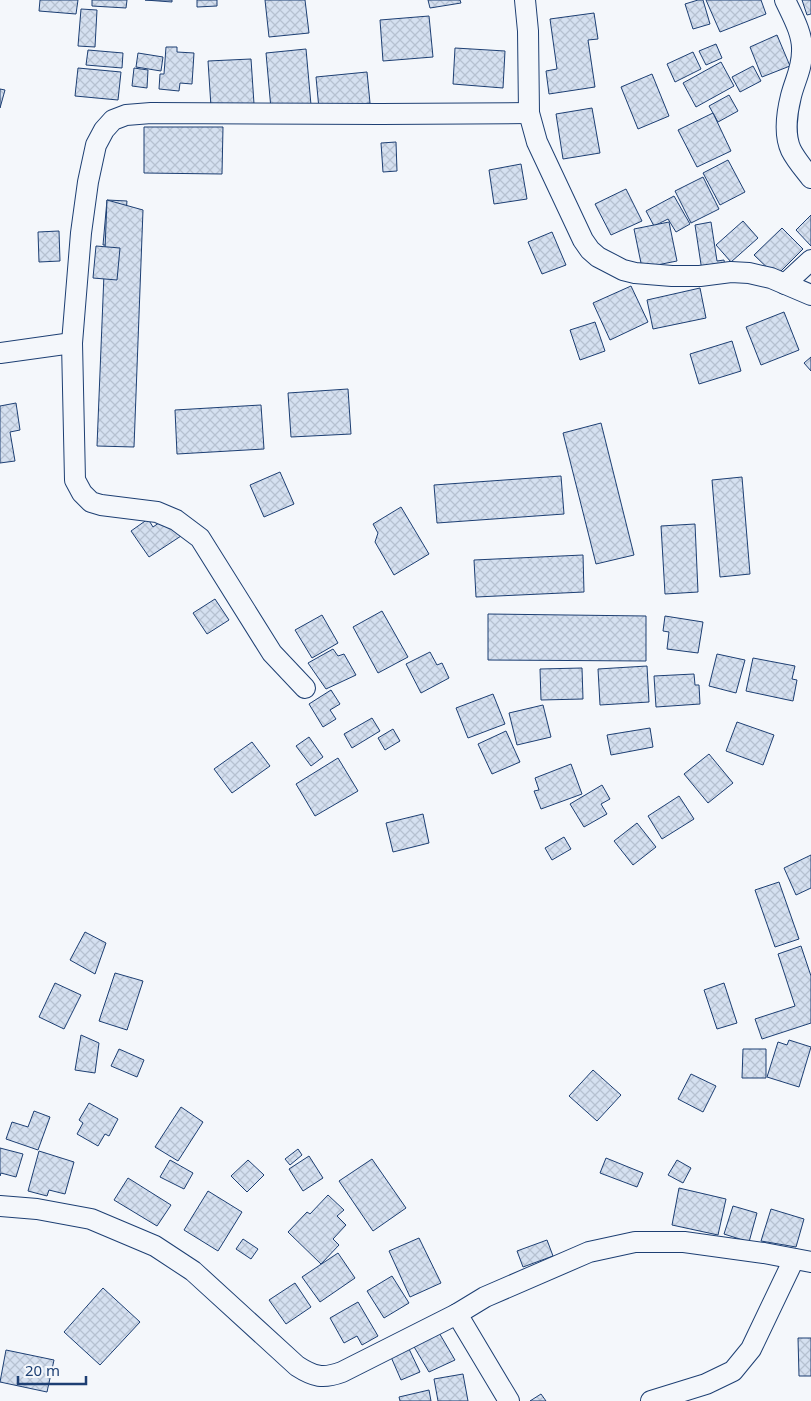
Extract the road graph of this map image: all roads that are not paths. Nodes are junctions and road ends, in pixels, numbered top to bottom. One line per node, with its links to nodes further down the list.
1 (525, 0): 3 (street)
2 (785, 0): 4 (street)
3 (530, 112): 6 (street); 8 (street)
4 (811, 178)
5 (811, 260): 6 (street)
6 (786, 284): 7 (street)
7 (811, 295)
8 (72, 343): 9 (street); 10 (street)
9 (0, 353)
10 (305, 688)
11 (0, 1206): 13 (street)
12 (803, 1261): 13 (street); 15 (street)
13 (456, 1314): 14 (street)
14 (509, 1401)
15 (651, 1401)

